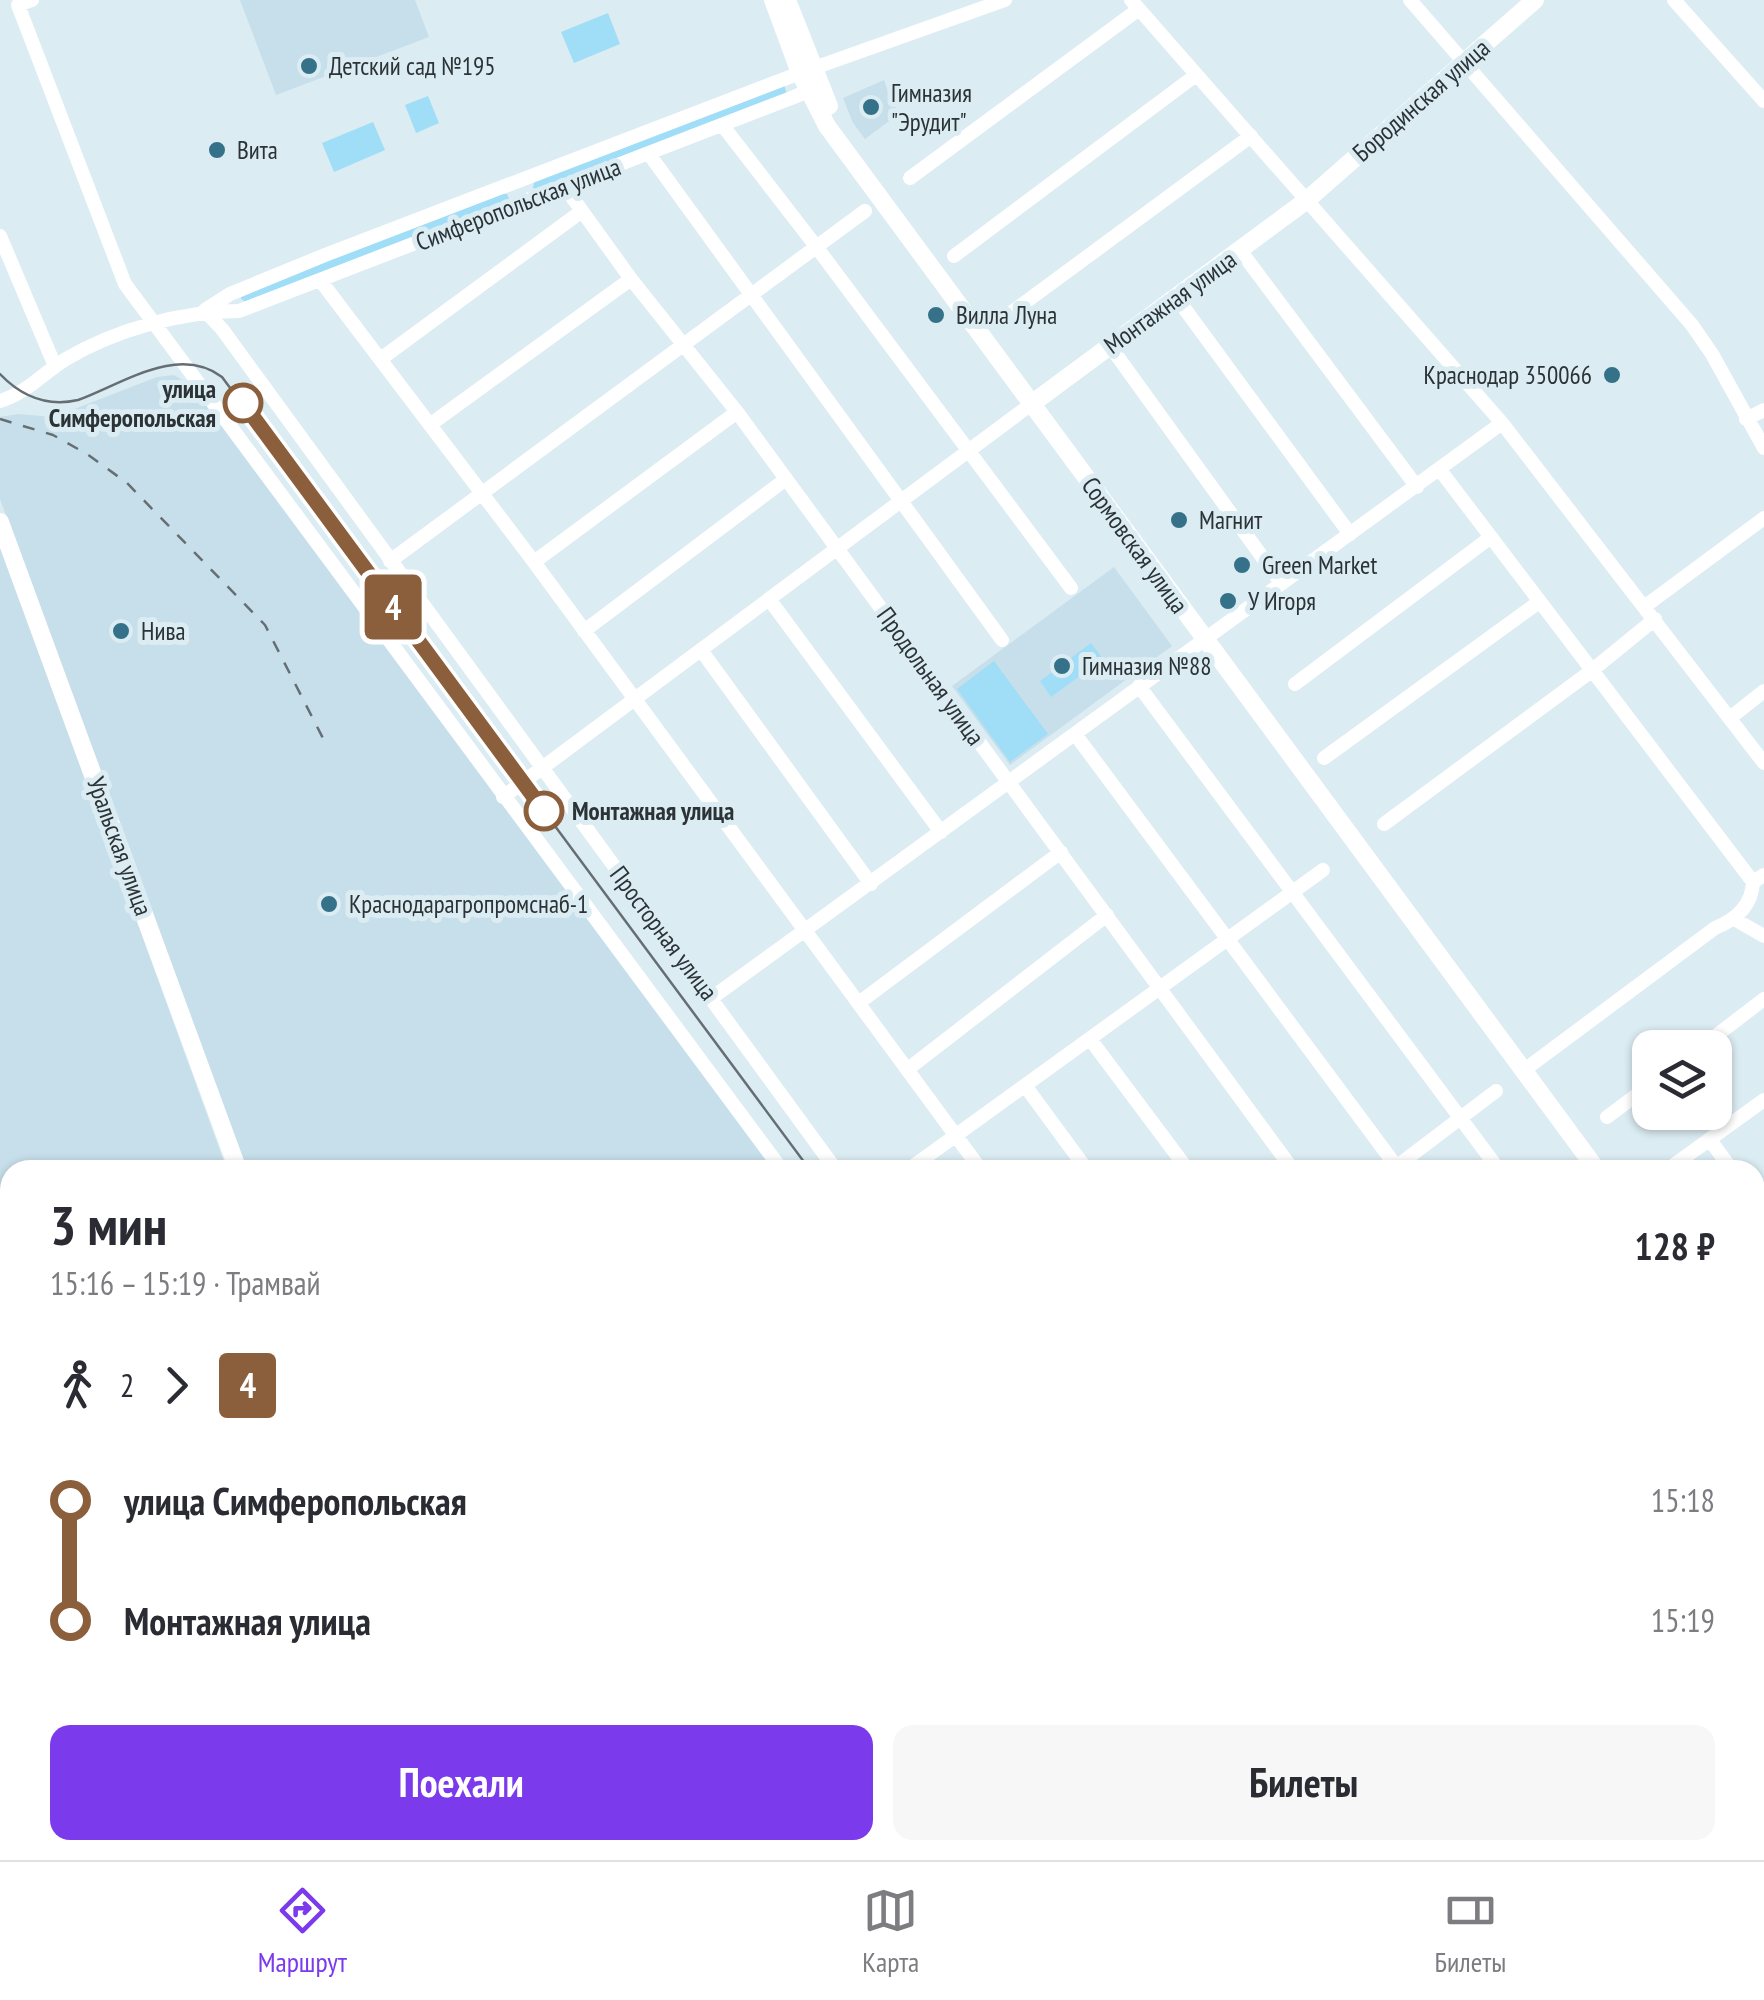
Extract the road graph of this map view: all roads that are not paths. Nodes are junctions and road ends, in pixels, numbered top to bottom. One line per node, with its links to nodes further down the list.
1 (32, 0): 34 (street, Просторная улица)
2 (774, 0): 10 (main road, Сормовская улица)
3 (787, 0): 10 (main road, Сормовская улица)
4 (1005, 0): 10 (street, Симферопольская улица)
5 (1410, 0): 9 (street)
6 (1535, 0): 9 (main road, Бородинская улица)
7 (1674, 0): 13 (street)
8 (1135, 5): 11 (street); 17 (street)
9 (1463, 63): 21 (main road, Бородинская улица); 43 (street)
10 (807, 71): 12 (main road, Сормовская улица); 18 (street, Симферопольская улица); 40 (main road, Сормовская улица)
11 (1196, 75): 15 (street); 27 (street)
12 (808, 91): 14 (street, Симферопольская улица); 40 (main road, Сормовская улица)
13 (1764, 101)
14 (722, 126): 16 (street, Симферопольская улица); 25 (street)
15 (1251, 136): 21 (street); 33 (street)
16 (648, 154): 19 (street, Симферопольская улица); 30 (street)
17 (910, 178)
18 (520, 181): 20 (street); 32 (street, Симферопольская улица)
19 (564, 186): 20 (street, Симферопольская улица); 22 (street, Продольная улица)
20 (528, 200): 29 (street, Симферопольская улица)
21 (1307, 200): 26 (main road, Монтажная улица); 44 (street)
22 (582, 211): 28 (street, Продольная улица); 37 (street)
23 (865, 211): 25 (street)
24 (0, 236): 38 (street)
25 (815, 245): 30 (street); 47 (street)
26 (1240, 250): 31 (main road, Монтажная улица); 50 (street)
27 (954, 256)
28 (631, 279): 35 (street, Продольная улица); 45 (street)
29 (320, 280): 32 (street, Симферопольская улица); 37 (street)
30 (748, 294): 35 (street); 52 (street)
31 (1176, 297): 36 (main road, Монтажная улица); 56 (street)
32 (204, 311): 34 (street, Симферопольская улица); 59 (street, Просторная улица)
33 (1008, 315)
34 (156, 322): 38 (street, Симферопольская улица); 81 (street, Просторная улица)
35 (684, 344): 42 (street, Продольная улица); 51 (street)
36 (1110, 346): 40 (main road, Монтажная улица); 61 (street)
37 (382, 358): 45 (street)
38 (55, 366): 39 (street, Симферопольская улица)
39 (0, 401)
40 (1035, 401): 47 (street, Монтажная улица); 67 (main road, Сормовская улица)
41 (1764, 410): 43 (street)
42 (737, 412): 49 (street, Продольная улица); 60 (street)
43 (1746, 419): 46 (street)
44 (1502, 423): 48 (street); 65 (street)
45 (431, 424): 51 (street)
46 (1764, 448)
47 (969, 450): 52 (street, Монтажная улица); 62 (street)
48 (1440, 470): 50 (street); 57 (street)
49 (786, 480): 58 (street, Продольная улица); 66 (street)
50 (1416, 486): 56 (street)
51 (481, 493): 59 (street); 60 (street)
52 (902, 500): 58 (street, Монтажная улица); 68 (street)
53 (1764, 518): 65 (street)
54 (0, 522): 110 (main road, Уральская улица)
55 (0, 532): 111 (main road, Уральская улица)
56 (1350, 534): 61 (street)
57 (1491, 536): 64 (street); 71 (street)
58 (837, 548): 63 (street, Монтажная улица); 80 (street, Продольная улица)
59 (390, 560): 79 (street, Просторная улица)
60 (534, 562): 66 (street)
61 (1281, 583): 67 (street)
62 (1071, 588)
63 (769, 599): 69 (street, Монтажная улица); 83 (street)
64 (1539, 602): 70 (street); 77 (street)
65 (1649, 613): 70 (street); 75 (street)
66 (584, 632): 74 (street)
67 (1208, 637): 72 (street); 100 (main road, Сормовская улица)
68 (1002, 640)
69 (700, 650): 74 (street, Монтажная улица); 87 (street)
70 (1590, 672): 82 (street); 86 (street)
71 (1296, 684)
72 (1140, 686): 76 (street); 88 (street)
73 (1764, 691): 75 (street)
74 (634, 699): 79 (street, Монтажная улица); 91 (street)
75 (1730, 718): 78 (street)
76 (1076, 734): 80 (street); 93 (street)
77 (1324, 758)
78 (1764, 764)
79 (541, 769): 81 (street, Монтажная улица); 95 (street, Просторная улица)
80 (1009, 782): 83 (street); 84 (street, Продольная улица)
81 (503, 796): 112 (street, Просторная улица)
82 (1384, 824)
83 (942, 832): 87 (street)
84 (1061, 852): 89 (street, Продольная улица); 97 (street)
85 (1323, 870): 88 (street)
86 (1759, 879): 90 (street)
87 (871, 884): 91 (street)
88 (1291, 892): 93 (street); 107 (street)
89 (1107, 915): 94 (street, Продольная улица); 101 (street)
90 (1736, 920): 92 (street); 100 (street)
91 (806, 931): 95 (street); 97 (street)
92 (1764, 936)
93 (1226, 938): 94 (street); 119 (street)
94 (1159, 986): 99 (street); 118 (street, Продольная улица)
95 (712, 997): 113 (street, Просторная улица)
96 (1764, 1000): 98 (street)
97 (860, 1002): 101 (street)
98 (1724, 1030)
99 (1090, 1039): 102 (street); 117 (street)
100 (1527, 1068): 122 (main road, Сормовская улица); 123 (main road, Сормовская улица)
101 (908, 1069): 108 (street)
102 (1026, 1087): 108 (street); 116 (street)
103 (1496, 1092): 107 (street)
104 (1632, 1098): 106 (street)
105 (1764, 1100): 109 (street)
106 (1607, 1117)
107 (1459, 1118): 120 (street); 121 (street)
108 (956, 1137): 114 (street); 115 (street)
109 (1710, 1140): 124 (street); 125 (street)
110 (232, 1160)
111 (232, 1160)
112 (775, 1160)
113 (829, 1160)
114 (923, 1160)
115 (973, 1160)
116 (1080, 1160)
117 (1181, 1160)
118 (1286, 1160)
119 (1389, 1160)
120 (1407, 1160)
121 (1491, 1160)
122 (1590, 1160)
123 (1602, 1160)
124 (1681, 1160)
125 (1725, 1160)

